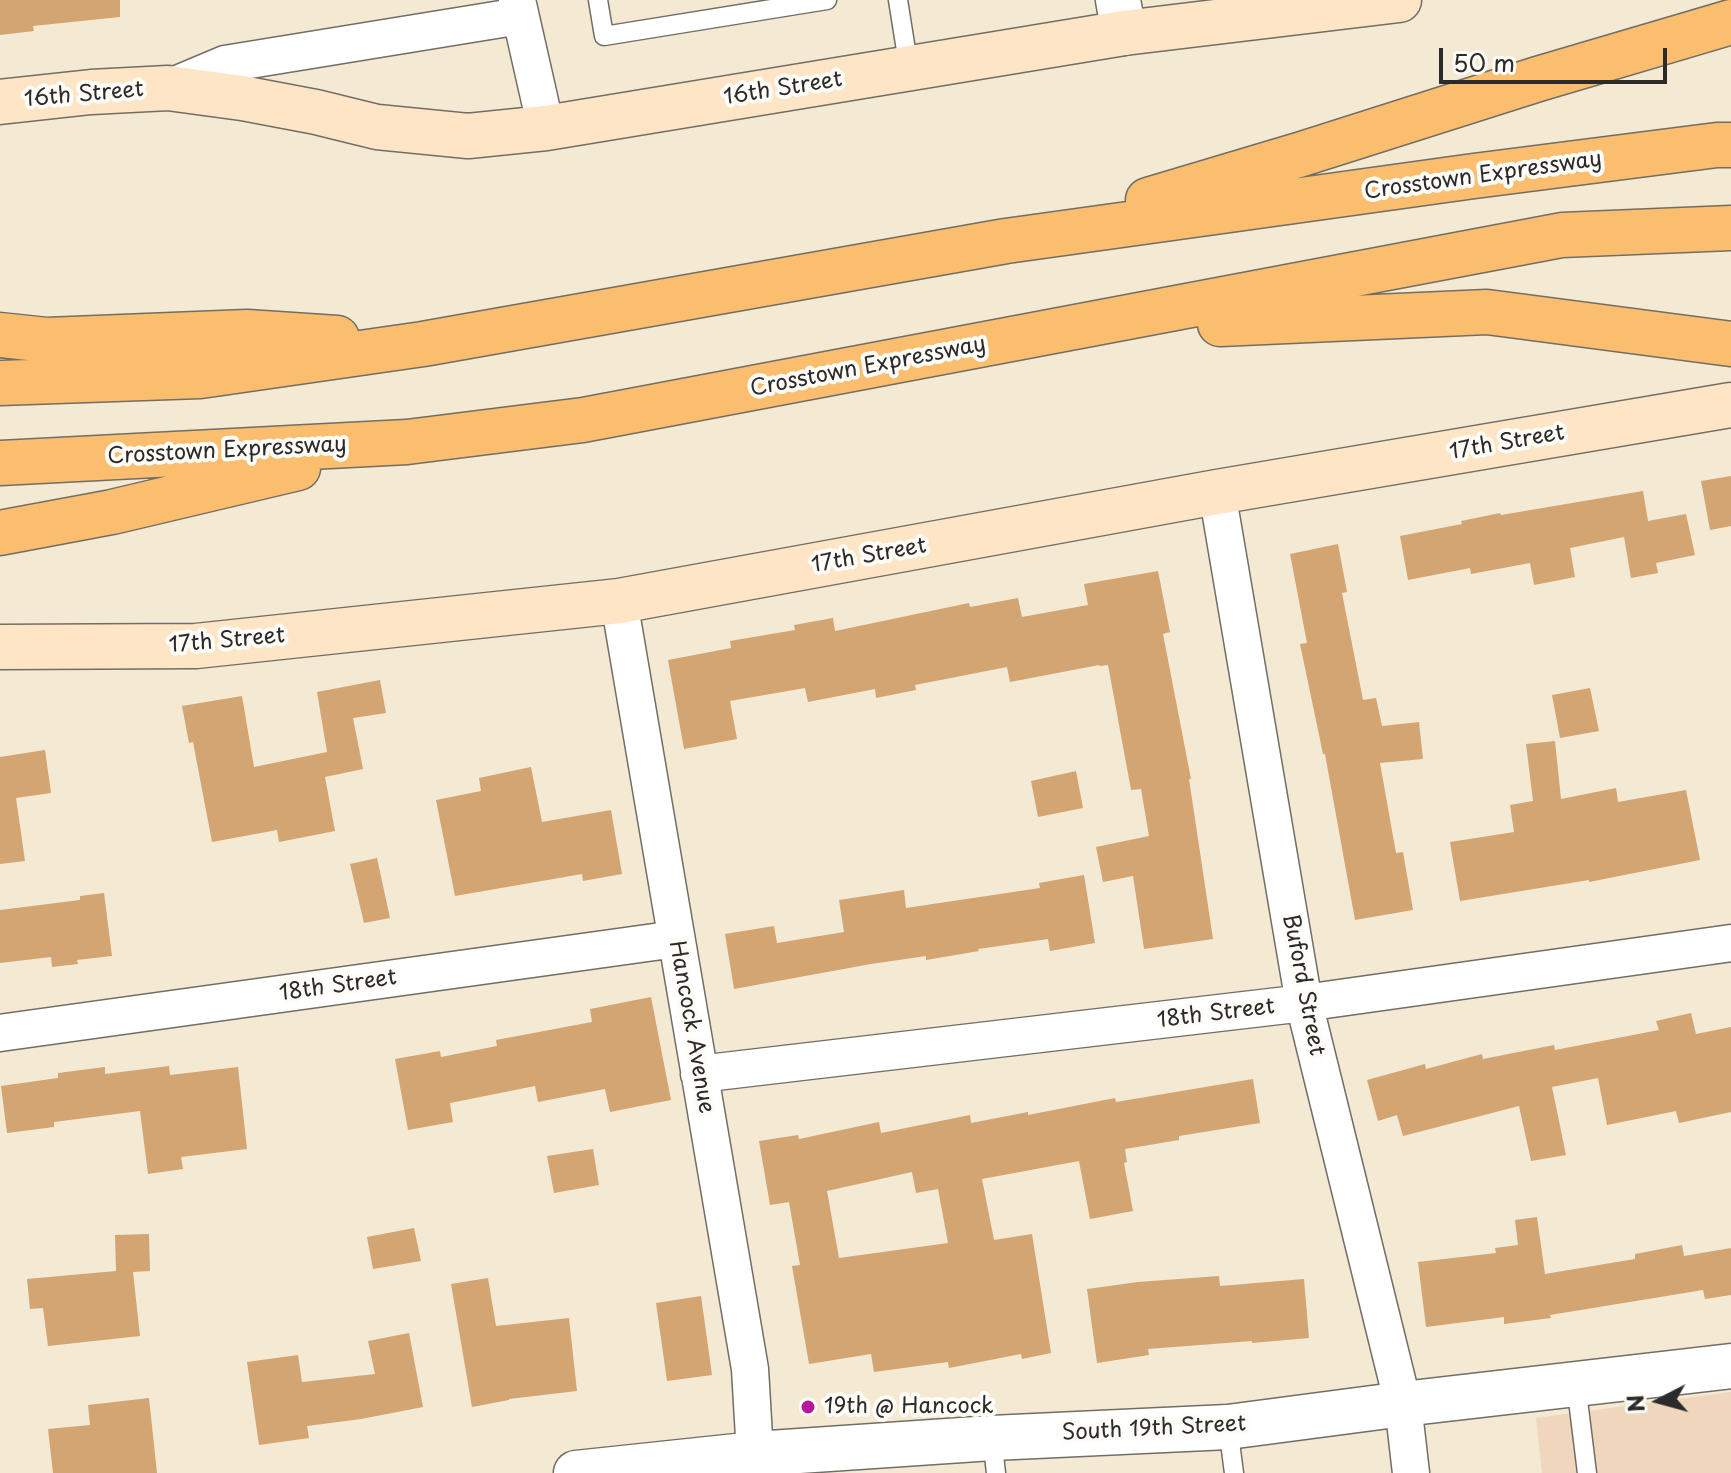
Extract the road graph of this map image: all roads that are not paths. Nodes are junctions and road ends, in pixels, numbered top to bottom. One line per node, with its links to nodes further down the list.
1 (598, 0): 2 (lane)
2 (827, 0)
3 (898, 0): 8 (lane)
4 (1399, 0): 6 (main road, 16th Street)
5 (519, 8): 9 (street, 16th Street); 11 (street)
6 (1121, 17): 8 (main road, 16th Street)
7 (1731, 22): 14 (highway)
8 (909, 69): 11 (main road, 16th Street)
9 (168, 88): 10 (main road, 16th Street); 11 (main road, 16th Street)
10 (0, 102)
11 (546, 128)
12 (1731, 145): 14 (highway, Crosstown Expressway)
13 (1731, 228): 15 (highway, Crosstown Expressway)
14 (1006, 241): 17 (highway, Crosstown Expressway)
15 (1065, 330): 18 (highway); 21 (highway, Crosstown Expressway)
16 (0, 335): 17 (highway)
17 (423, 344): 19 (highway, Crosstown Expressway)
18 (1731, 344)
19 (0, 383)
20 (1731, 405): 23 (main road, 17th Street)
21 (407, 442): 22 (highway, Crosstown Expressway); 24 (highway)
22 (0, 463)
23 (1217, 492): 25 (main road, 17th Street); 29 (street, Buford Street)
24 (0, 533)
25 (619, 601): 26 (main road, 17th Street); 27 (street, Hancock Avenue)
26 (0, 647)
27 (676, 939): 30 (street, 18th Street); 31 (street, Hancock Avenue)
28 (1731, 943): 29 (street, 18th Street)
29 (1304, 1003): 31 (street, 18th Street); 34 (street, Buford Street)
30 (0, 1033)
31 (699, 1074): 37 (street, Hancock Avenue)
32 (1731, 1366): 33 (street, South 19th Street)
33 (1576, 1384): 34 (street, South 19th Street); 41 (lane)
34 (1403, 1404): 35 (street, South 19th Street); 40 (street, Buford Street)
35 (1228, 1427): 36 (street, South 19th Street); 39 (lane)
36 (994, 1455): 37 (street, South 19th Street)
37 (756, 1463): 38 (street, South 19th Street)
38 (576, 1473)
39 (1234, 1473)
40 (1411, 1473)
41 (1587, 1473)

